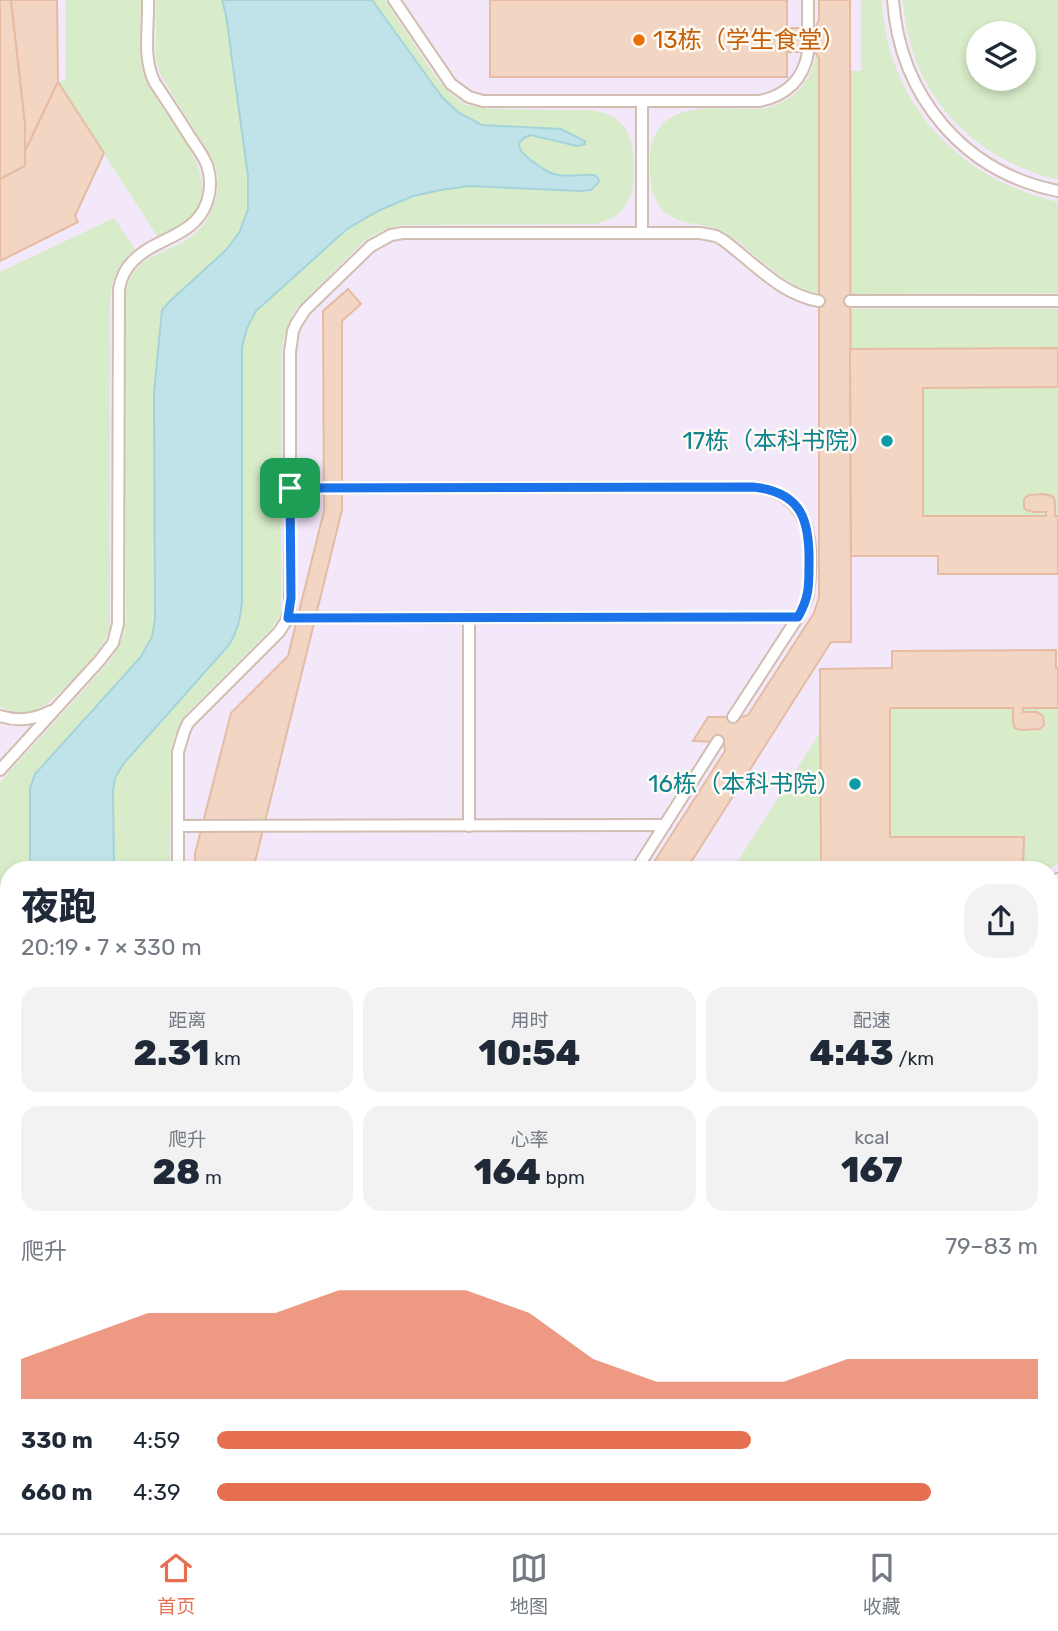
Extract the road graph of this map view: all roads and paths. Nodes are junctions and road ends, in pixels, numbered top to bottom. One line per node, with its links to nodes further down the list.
1 (148, 0): 17 (lane)
2 (394, 0): 7 (lane)
3 (808, 0): 5 (lane)
4 (893, 0): 8 (lane)
5 (808, 29)
6 (808, 52): 7 (lane)
7 (642, 102): 9 (lane)
8 (1058, 191)
9 (642, 233): 10 (lane); 13 (lane)
10 (819, 301)
11 (850, 301): 12 (lane)
12 (1058, 301)
13 (290, 488): 15 (lane); 16 (lane)
14 (469, 617): 15 (lane); 16 (lane); 24 (lane)
15 (798, 617): 19 (lane)
16 (288, 618): 23 (lane)
17 (60, 705): 18 (lane); 21 (lane)
18 (0, 716)
19 (733, 718)
20 (718, 741): 22 (lane)
21 (0, 770)
22 (665, 825): 24 (lane); 26 (lane)
23 (178, 826): 24 (lane); 25 (lane)
24 (470, 826)
25 (178, 861)
26 (642, 861)

